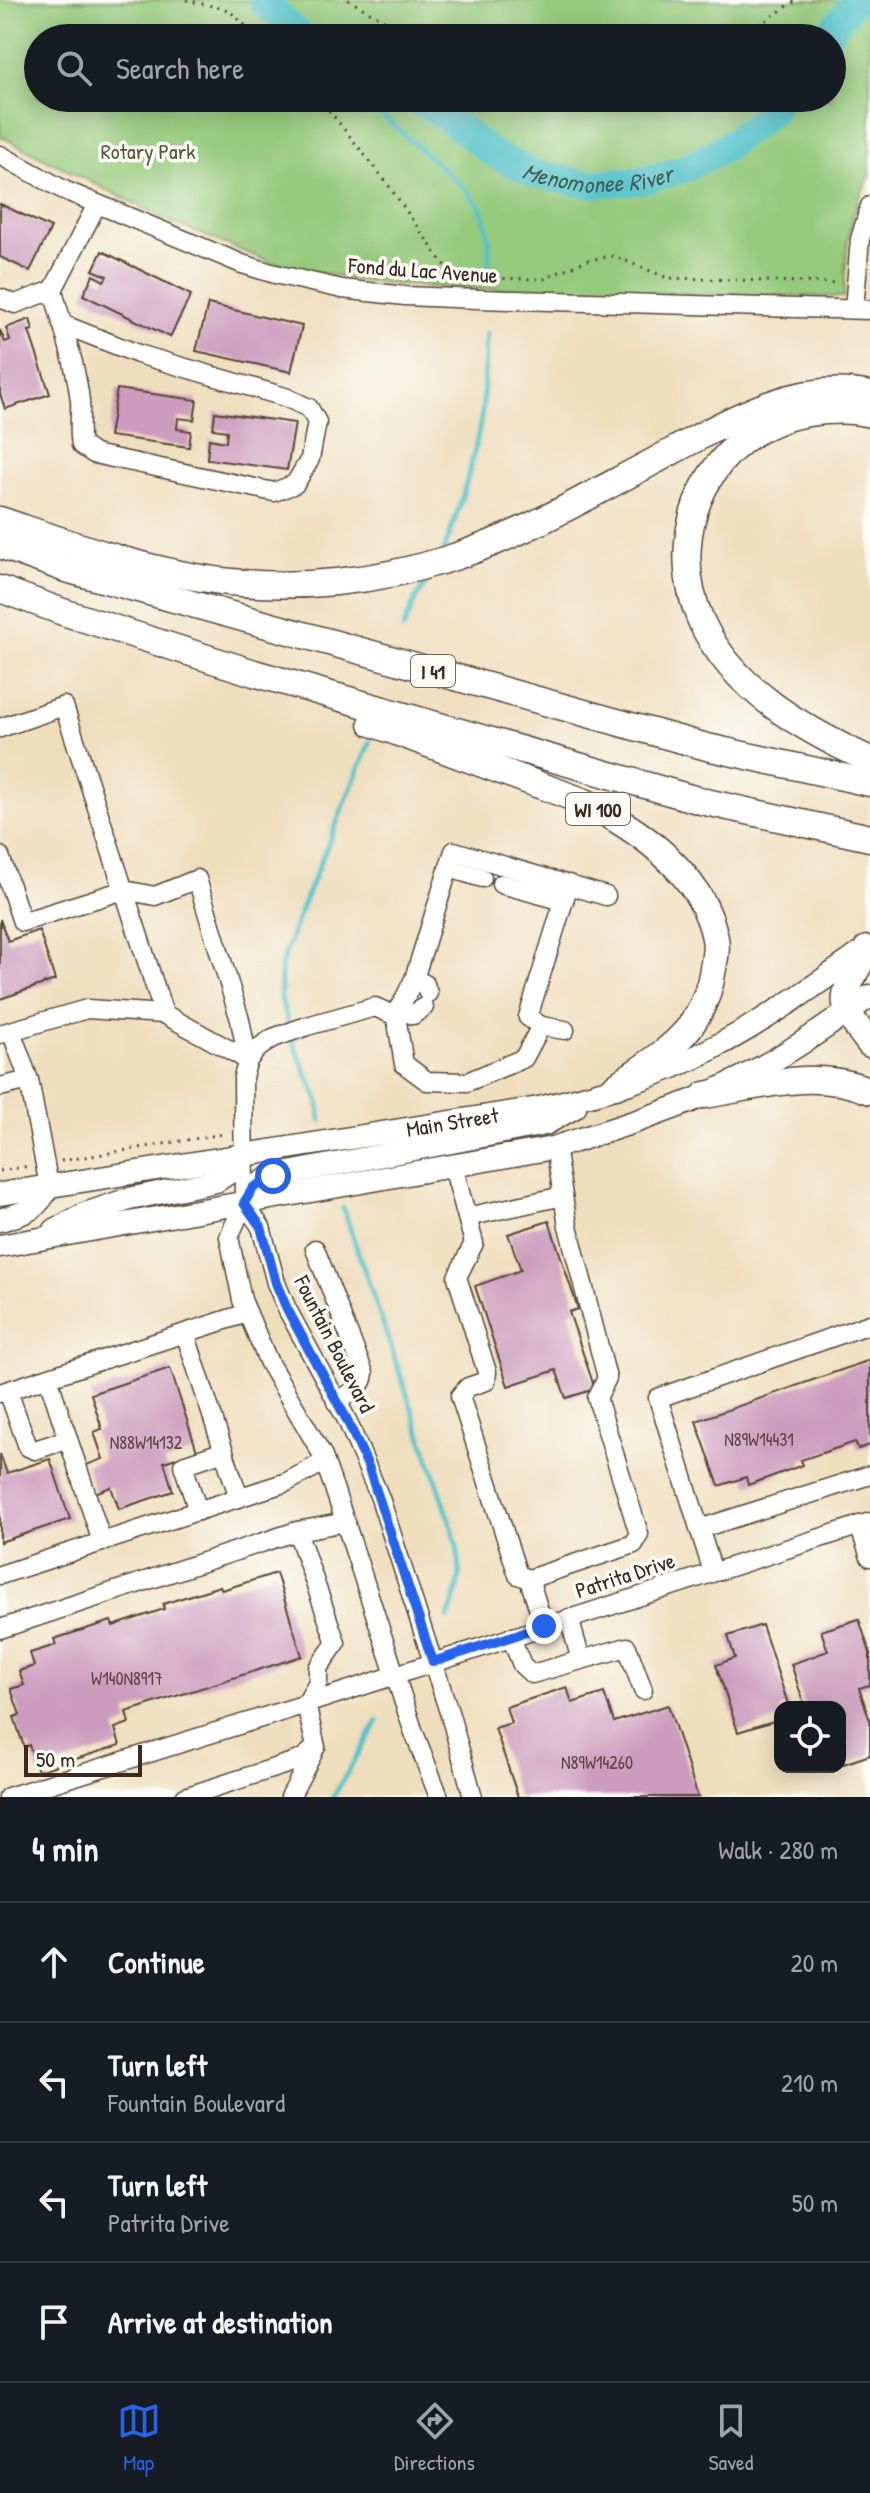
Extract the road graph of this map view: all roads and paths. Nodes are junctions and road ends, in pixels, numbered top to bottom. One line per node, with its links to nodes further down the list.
1 (186, 0): 4 (path)
2 (348, 0): 5 (path)
3 (797, 0): 6 (path)
4 (244, 24)
5 (392, 24)
6 (760, 24)
7 (330, 112): 11 (path)
8 (0, 155): 9 (street, Fond du Lac Avenue)
9 (97, 204): 12 (street); 14 (street, Fond du Lac Avenue)
10 (870, 206): 11 (street)
11 (856, 283): 14 (street)
12 (53, 290): 13 (street); 15 (street)
13 (0, 298)
14 (862, 310)
15 (62, 324): 15 (street)
16 (870, 395): 18 (highway)
17 (870, 414): 23 (highway)
18 (0, 520)
19 (0, 545): 24 (highway, I 41)
20 (0, 589): 21 (highway, I 41)
21 (254, 673): 25 (highway, I 41); 46 (highway, WI 100)
22 (0, 728): 30 (street)
23 (870, 760)
24 (870, 783)
25 (870, 838)
26 (0, 856): 30 (street)
27 (449, 868): 28 (street); 31 (street); 34 (street)
28 (482, 878)
29 (501, 884): 31 (street)
30 (124, 890): 38 (street); 43 (street)
31 (566, 893): 32 (street); 39 (street)
32 (606, 896)
33 (868, 948): 37 (highway); 46 (main road, Main Street / WI 100)
34 (414, 979): 36 (street); 36 (street)
35 (870, 996): 37 (main road, Main Street)
36 (397, 1013): 39 (street); 43 (street)
37 (847, 1013): 42 (highway); 48 (main road, Main Street)
38 (164, 1014): 41 (street); 43 (street)
39 (541, 1026): 40 (street)
40 (565, 1030)
41 (6, 1033): 44 (street)
42 (870, 1044)
43 (248, 1060): 51 (street)
44 (29, 1080): 45 (street); 52 (street)
45 (0, 1087)
46 (605, 1090): 51 (main road, Main Street / WI 100); 58 (main road)
47 (870, 1091): 48 (highway)
48 (705, 1095): 50 (main road, Main Street)
49 (223, 1134): 52 (path)
50 (555, 1147): 53 (main road, Main Street); 57 (street)
51 (243, 1156): 55 (main road, Main Street / WI 100); 58 (street); 61 (main road)
52 (45, 1163): 54 (path); 55 (street)
53 (453, 1166): 58 (main road, Main Street); 59 (street)
54 (0, 1171)
55 (49, 1186): 56 (main road, Main Street / WI 100); 60 (main road)
56 (0, 1194)
57 (563, 1196): 59 (street); 84 (street)
58 (244, 1203): 61 (main road, Main Street); 64 (street); 69 (street, Fountain Boulevard)
59 (467, 1217): 84 (street)
60 (0, 1220)
61 (36, 1240): 62 (main road, Main Street)
62 (0, 1246)
63 (315, 1249): 69 (street)
64 (247, 1313): 66 (street); 72 (street)
65 (870, 1324): 78 (street)
66 (185, 1333): 67 (street); 71 (street)
67 (48, 1378): 68 (street); 70 (street)
68 (4, 1392): 70 (street)
69 (336, 1402): 90 (street, Fountain Boulevard)
70 (68, 1439): 80 (street)
71 (224, 1451): 74 (street); 75 (street)
72 (324, 1462): 74 (street); 76 (street)
73 (870, 1475): 78 (street)
74 (239, 1498): 75 (street)
75 (198, 1511): 80 (street)
76 (346, 1522): 79 (street); 91 (street)
77 (864, 1523): 81 (street); 82 (street, Patrita Drive)
78 (699, 1529): 82 (street)
79 (297, 1531): 87 (street); 93 (street)
80 (102, 1542): 83 (street)
81 (870, 1557)
82 (713, 1572): 85 (street, Patrita Drive)
83 (0, 1575)
84 (529, 1579): 86 (street)
85 (569, 1618): 86 (street, Patrita Drive); 89 (street)
86 (544, 1626): 88 (street, Patrita Drive)
87 (0, 1629)
88 (511, 1637): 89 (street); 90 (street, Patrita Drive)
89 (581, 1660): 92 (street)
90 (433, 1662): 91 (street, Patrita Drive); 99 (street, Fountain Boulevard)
91 (396, 1674): 93 (street, Patrita Drive); 98 (street)
92 (643, 1690)
93 (306, 1704): 94 (street); 95 (street, Patrita Drive)
94 (316, 1747): 96 (street); 97 (street)
95 (8, 1797)
96 (185, 1797)
97 (290, 1797)
98 (439, 1797)
99 (473, 1797)

